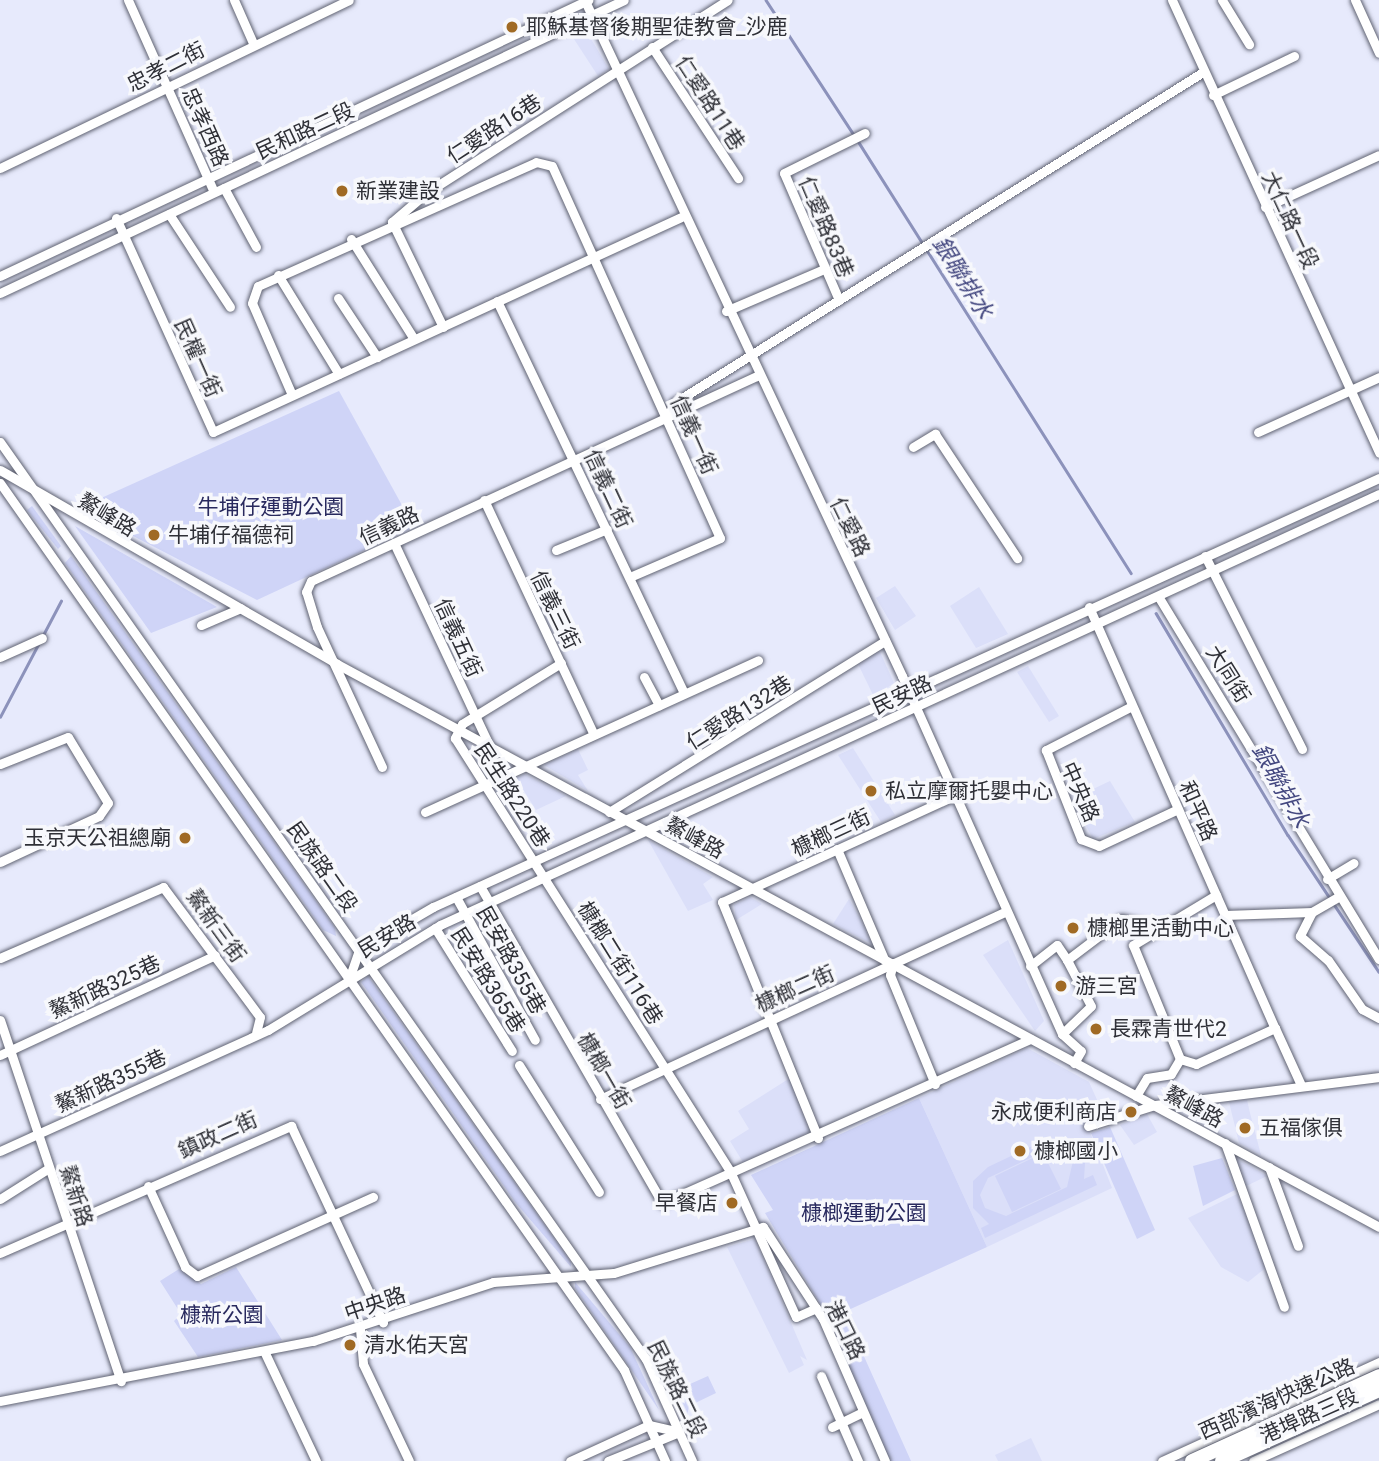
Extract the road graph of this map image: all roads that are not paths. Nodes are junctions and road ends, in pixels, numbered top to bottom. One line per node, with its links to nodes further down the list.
1 (128, 0): 19 (street, 忠孝西路)
2 (234, 0): 12 (street)
3 (349, 0): 10 (street, 忠孝二街)
4 (624, 0): 11 (street, 民和路二段)
5 (728, 0): 14 (street, 仁愛路11巷)
6 (1172, 0): 18 (street, 大仁路一段)
7 (1222, 0): 13 (street)
8 (1354, 0): 15 (street)
9 (586, 1): 11 (street, 仁愛路); 24 (street, 民和路二段)
10 (330, 4): 12 (street, 忠孝二街)
11 (592, 16): 17 (street, 仁愛路); 26 (street, 民和路二段)
12 (254, 43): 19 (street, 忠孝二街)
13 (1249, 44)
14 (652, 47): 17 (street, 仁愛路11巷); 25 (street, 仁愛路11巷)
15 (1379, 53)
16 (1294, 55): 20 (street)
17 (618, 70): 30 (street, 仁愛路); 32 (street, 仁愛路16巷)
18 (1203, 72): 20 (street, 大仁路一段); 42 (street, 信義路)
19 (167, 85): 23 (street, 忠孝二街); 24 (street, 忠孝西路)
20 (1213, 95): 28 (street, 大仁路一段)
21 (858, 136): 37 (street, 仁愛路83巷)
22 (1379, 155): 28 (street)
23 (0, 168)
24 (208, 175): 27 (street, 忠孝西路); 31 (street, 民和路二段)
25 (737, 178)
26 (224, 188): 27 (street, 民和路二段); 35 (street)
27 (214, 192): 29 (street, 民和路二段)
28 (1265, 207): 53 (street, 大仁路一段)
29 (169, 214): 33 (street, 民和路二段); 44 (street)
30 (681, 217): 36 (street, 民權一街); 45 (street, 仁愛路)
31 (116, 218): 33 (street, 民權一街); 39 (street, 民和路二段)
32 (392, 222): 34 (street); 36 (street, 信義一街); 46 (street)
33 (123, 235): 40 (street, 民和路二段); 54 (street, 民權一街)
34 (351, 239): 38 (street); 47 (street)
35 (256, 247)
36 (594, 257): 43 (street, 民權一街); 55 (street, 信義一街)
37 (824, 270): 42 (street, 仁愛路83巷); 45 (street)
38 (278, 275): 50 (street); 54 (street)
39 (0, 276)
40 (0, 293)
41 (338, 298): 48 (street)
42 (839, 300): 49 (street, 信義路)
43 (498, 302): 46 (street, 民權一街); 60 (street, 信義二街)
44 (230, 307)
45 (726, 311): 49 (street, 仁愛路)
46 (443, 327): 47 (street, 民權一街)
47 (414, 340): 48 (street, 民權一街)
48 (377, 357): 50 (street, 民權一街)
49 (749, 358): 51 (street, 仁愛路); 55 (street, 信義路)
50 (339, 374): 54 (street, 民權一街)
51 (757, 376): 55 (street, 信義路); 80 (street, 仁愛路)
52 (1379, 377): 53 (street)
53 (1349, 390): 56 (street); 59 (street, 大仁路一段)
54 (292, 396)
55 (667, 418): 60 (street, 信義路); 73 (street, 信義一街)
56 (1258, 432)
57 (0, 442): 64 (street, 民族路二段)
58 (913, 447): 71 (street)
59 (1379, 453)
60 (576, 460): 66 (street, 信義路); 67 (street, 信義二街)
61 (0, 470): 64 (street, 鰲峰路)
62 (1379, 478): 70 (street, 民安路)
63 (0, 483): 132 (street, 民族路二段)
64 (30, 486): 76 (street, 鰲峰路); 124 (street, 民族路二段)
65 (1379, 494): 72 (street, 民安路)
66 (484, 500): 68 (street, 信義路); 83 (street, 信義三街)
67 (607, 529): 69 (street); 73 (street, 信義二街)
68 (394, 543): 84 (street, 信義路); 91 (street, 信義五街)
69 (556, 550)
70 (1205, 556): 72 (street, 大同街); 75 (street, 民安路)
71 (1017, 558)
72 (1212, 569): 74 (street, 民安路); 95 (street, 大同街)
73 (630, 578): 87 (street, 信義二街)
74 (1158, 596): 78 (street, 民安路); 111 (street, 大同街)
75 (1088, 607): 78 (street, 和平路); 86 (street, 民安路)
76 (241, 608): 77 (street); 84 (street, 鰲峰路)
77 (201, 625)
78 (1096, 625): 89 (street, 和平路); 90 (street, 民安路)
79 (42, 638): 81 (street)
80 (885, 641): 86 (street, 仁愛路); 103 (street, 仁愛路132巷)
81 (0, 657)
82 (758, 660): 87 (street)
83 (561, 663): 91 (street); 93 (street, 信義三街)
84 (337, 664): 92 (street, 鰲峰路); 97 (street, 信義路)
85 (644, 677): 88 (street)
86 (908, 691): 90 (street, 仁愛路); 104 (street, 民安路)
87 (684, 693): 88 (street)
88 (659, 705): 93 (street)
89 (1132, 706): 101 (street, 和平路); 101 (street, 中央路)
90 (916, 709): 100 (street, 仁愛路); 105 (street, 民安路)
91 (475, 716): 92 (street); 94 (street, 信義五街)
92 (459, 730): 94 (street, 鰲峰路); 99 (street, 民生路220巷)
93 (594, 735): 98 (street)
94 (490, 747): 98 (street, 鰲峰路)
95 (1302, 749)
96 (0, 764): 108 (street)
97 (382, 767)
98 (525, 767): 99 (street); 103 (street, 鰲峰路)
99 (485, 785): 102 (street); 107 (street, 民生路220巷)
100 (954, 796): 106 (street, 槺榔三街); 118 (street, 仁愛路)
101 (1178, 809): 114 (street, 和平路)
102 (425, 812)
103 (610, 812): 104 (street, 鰲峰路)
104 (624, 820): 105 (street, 鰲峰路); 107 (street, 民安路)
105 (646, 831): 110 (street, 民安路); 113 (street, 鰲峰路)
106 (837, 849): 113 (street, 槺榔三街); 129 (street)
107 (534, 861): 110 (street, 民生路220巷); 112 (street, 民安路)
108 (0, 862)
109 (1354, 863): 111 (street)
110 (544, 877): 117 (street, 民安路); 147 (street, 槺榔二街116巷)
111 (1328, 878): 116 (street, 大同街)
112 (480, 886): 115 (street, 民安路); 117 (street, 槺榔一街)
113 (753, 888): 129 (street, 鰲峰路); 134 (street, 槺榔三街)
114 (1216, 895): 121 (street, 和平路); 122 (street)
115 (456, 897): 120 (street, 民安路355巷); 124 (street, 民安路)
116 (1338, 897): 119 (street); 128 (street)
117 (489, 903): 120 (street, 民安路); 152 (street, 槺榔一街)
118 (1005, 912): 129 (street, 槺榔二街); 131 (street, 仁愛路)
119 (1312, 912): 121 (street); 133 (street)
120 (465, 914): 123 (street, 民安路); 140 (street, 民安路355巷)
121 (1225, 915): 136 (street, 和平路)
122 (1159, 927): 127 (street); 144 (street)
123 (435, 928): 130 (street, 民安路); 142 (street, 民安路365巷)
124 (359, 950): 130 (street, 民族路二段); 132 (street, 民安路)
125 (215, 955): 126 (street, 鰲新三街); 137 (street, 鰲新三街); 141 (street, 鰲新路325巷)
126 (0, 958)
127 (1067, 960): 131 (street); 138 (street)
128 (1379, 960)
129 (889, 961): 134 (street, 槺榔二街); 139 (street, 鰲峰路); 149 (street)
130 (371, 966): 132 (street, 民安路); 172 (street, 民族路二段)
131 (1030, 966): 138 (street, 仁愛路)
132 (349, 979): 137 (street, 鰲新路355巷); 173 (street, 民族路二段)
133 (1379, 1018)
134 (772, 1019): 147 (street, 槺榔二街); 156 (street)
135 (0, 1020): 141 (street, 鰲新路)
136 (1276, 1028): 144 (street); 150 (street, 和平路)
137 (256, 1033): 155 (street, 鰲新路355巷)
138 (1062, 1034): 145 (street, 仁愛路)
139 (1030, 1039): 145 (street, 鰲峰路); 149 (street, 槺榔一街)
140 (535, 1040)
141 (10, 1050): 143 (street, 鰲新路325巷); 155 (street, 鰲新路)
142 (512, 1051)
143 (0, 1055)
144 (1180, 1059): 151 (street)
145 (1074, 1063): 151 (street, 鰲峰路)
146 (519, 1065): 163 (street)
147 (666, 1068): 152 (street, 槺榔二街); 161 (street, 槺榔二街116巷)
148 (1379, 1077): 150 (street)
149 (935, 1084): 156 (street, 槺榔一街)
150 (1301, 1084): 153 (street)
151 (1136, 1096): 153 (street, 鰲峰路)
152 (600, 1099): 161 (street, 槺榔一街)
153 (1155, 1105): 154 (street); 157 (street, 鰲峰路)
154 (1088, 1126)
155 (38, 1134): 158 (street, 鰲新路355巷); 160 (street, 鰲新路)
156 (818, 1138): 161 (street, 槺榔一街)
157 (1225, 1143): 159 (street, 鰲峰路); 174 (street)
158 (0, 1151)
159 (1269, 1167): 168 (street, 鰲峰路); 170 (street)
160 (49, 1168): 165 (street); 167 (street, 鰲新路)
161 (733, 1176): 169 (street)
162 (148, 1186): 166 (street); 166 (street, 鎮政二街); 167 (street, 鎮政二街)
163 (599, 1192)
164 (373, 1197): 166 (street)
165 (0, 1199)
166 (336, 1215): 176 (street, 鎮政二街)
167 (66, 1223): 171 (street, 鎮政二街); 182 (street, 鰲新路)
168 (1379, 1227)
169 (757, 1228): 172 (street, 中央路); 175 (street, 港口路); 175 (street)
170 (1298, 1246)
171 (0, 1253)
172 (588, 1276): 173 (street, 中央路); 190 (street, 民族路二段)
173 (560, 1279): 176 (street, 中央路); 187 (street, 民族路二段)
174 (1284, 1307)
175 (816, 1308): 186 (street, 港口路)
176 (383, 1322): 177 (street, 中央路)
177 (360, 1329): 178 (street, 中央路); 194 (street)
178 (264, 1351): 182 (street, 中央路); 193 (street)
179 (1379, 1362): 189 (street, 港埠路三段)
180 (821, 1376): 188 (street)
181 (1379, 1376): 202 (highway, 西部濱海快速公路, bridge)
182 (121, 1381): 184 (street, 中央路)
183 (1379, 1390): 203 (highway, 西部濱海快速公路, bridge)
184 (0, 1401)
185 (1379, 1404): 205 (street, 港埠路三段)
186 (863, 1412): 188 (street); 200 (street, 港口路)
187 (649, 1425): 190 (street); 192 (street, 民族路二段); 195 (street)
188 (836, 1425): 199 (street)
189 (1231, 1429): 191 (street, 港埠路三段); 204 (street)
190 (679, 1433): 192 (street); 198 (street, 民族路二段)
191 (1215, 1437): 201 (street, 港埠路三段); 203 (street)
192 (655, 1439): 196 (street); 197 (street, 民族路二段)
193 (316, 1461)
194 (409, 1461)
195 (570, 1461)
196 (608, 1461)
197 (665, 1461)
198 (692, 1461)
199 (858, 1461)
200 (885, 1461)
201 (1162, 1461)
202 (1192, 1461)
203 (1224, 1461)
204 (1246, 1461)
205 (1253, 1461)

